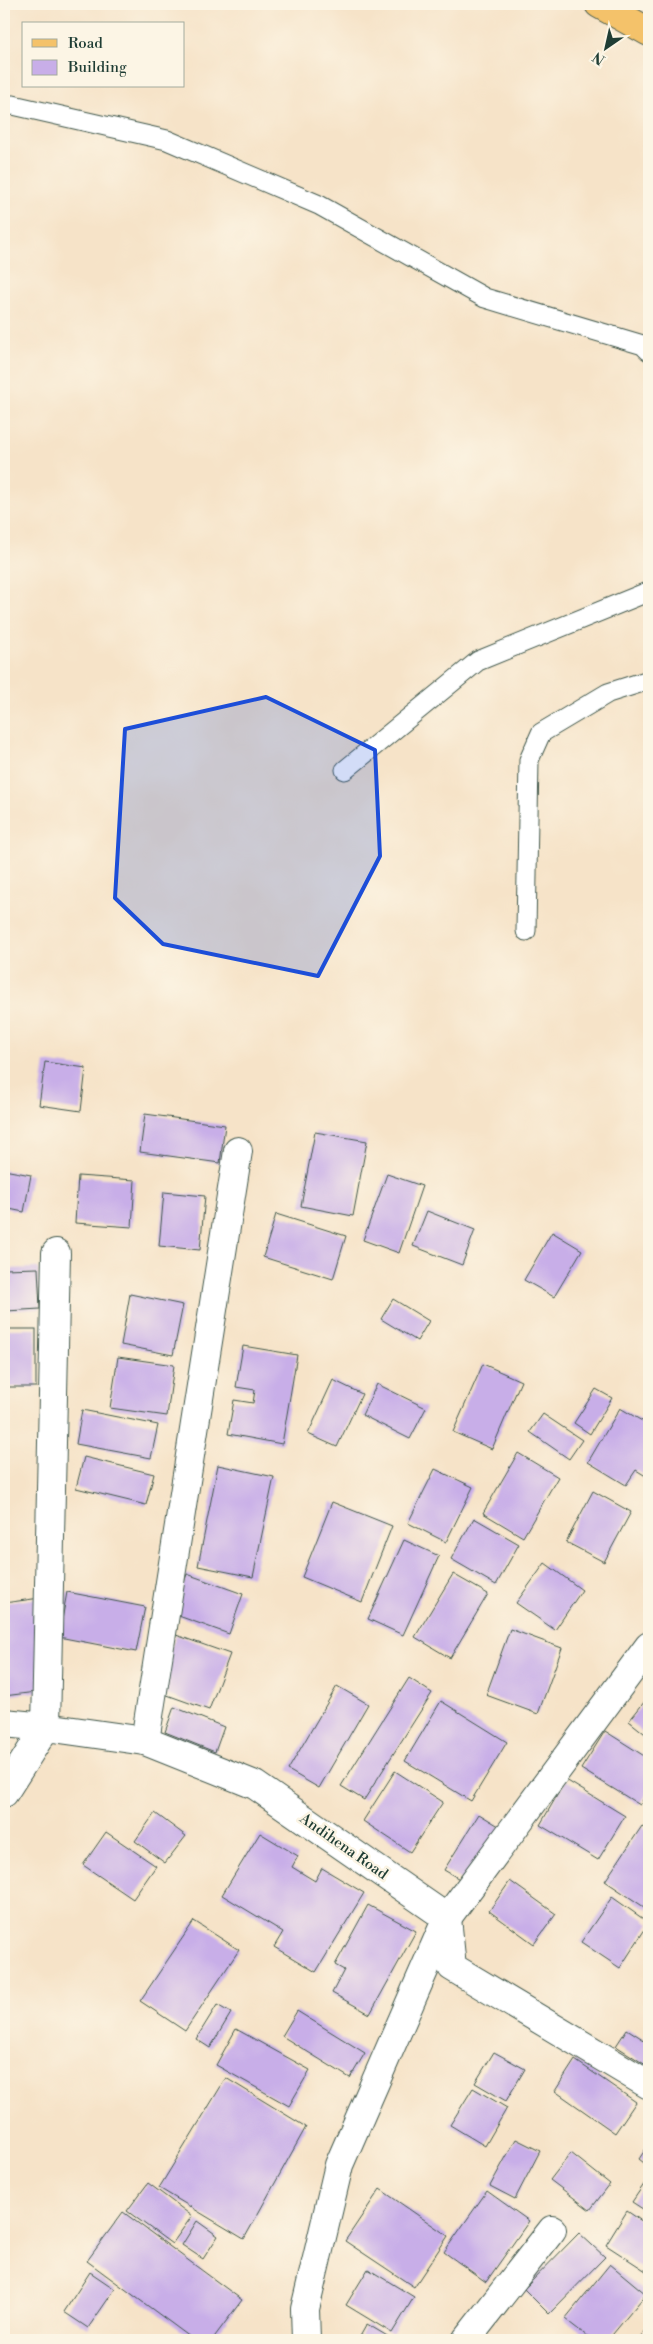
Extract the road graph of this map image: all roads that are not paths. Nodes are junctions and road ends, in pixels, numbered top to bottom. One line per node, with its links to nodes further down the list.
1 (599, 4): 2 (main road)
2 (649, 32)
3 (4, 106): 4 (lane)
4 (649, 351)
5 (649, 593): 7 (lane)
6 (649, 680): 8 (lane)
7 (344, 770)
8 (526, 931)
9 (238, 1151): 14 (street)
10 (56, 1253): 13 (street)
11 (649, 1646): 16 (street)
12 (4, 1723): 13 (street, Andihena Road)
13 (46, 1727): 14 (street, Andihena Road); 15 (street)
14 (145, 1741): 16 (street, Andihena Road)
15 (4, 1793)
16 (447, 1918): 17 (street); 19 (street)
17 (649, 2085)
18 (552, 2230): 20 (street)
19 (306, 2340)
20 (466, 2340)

